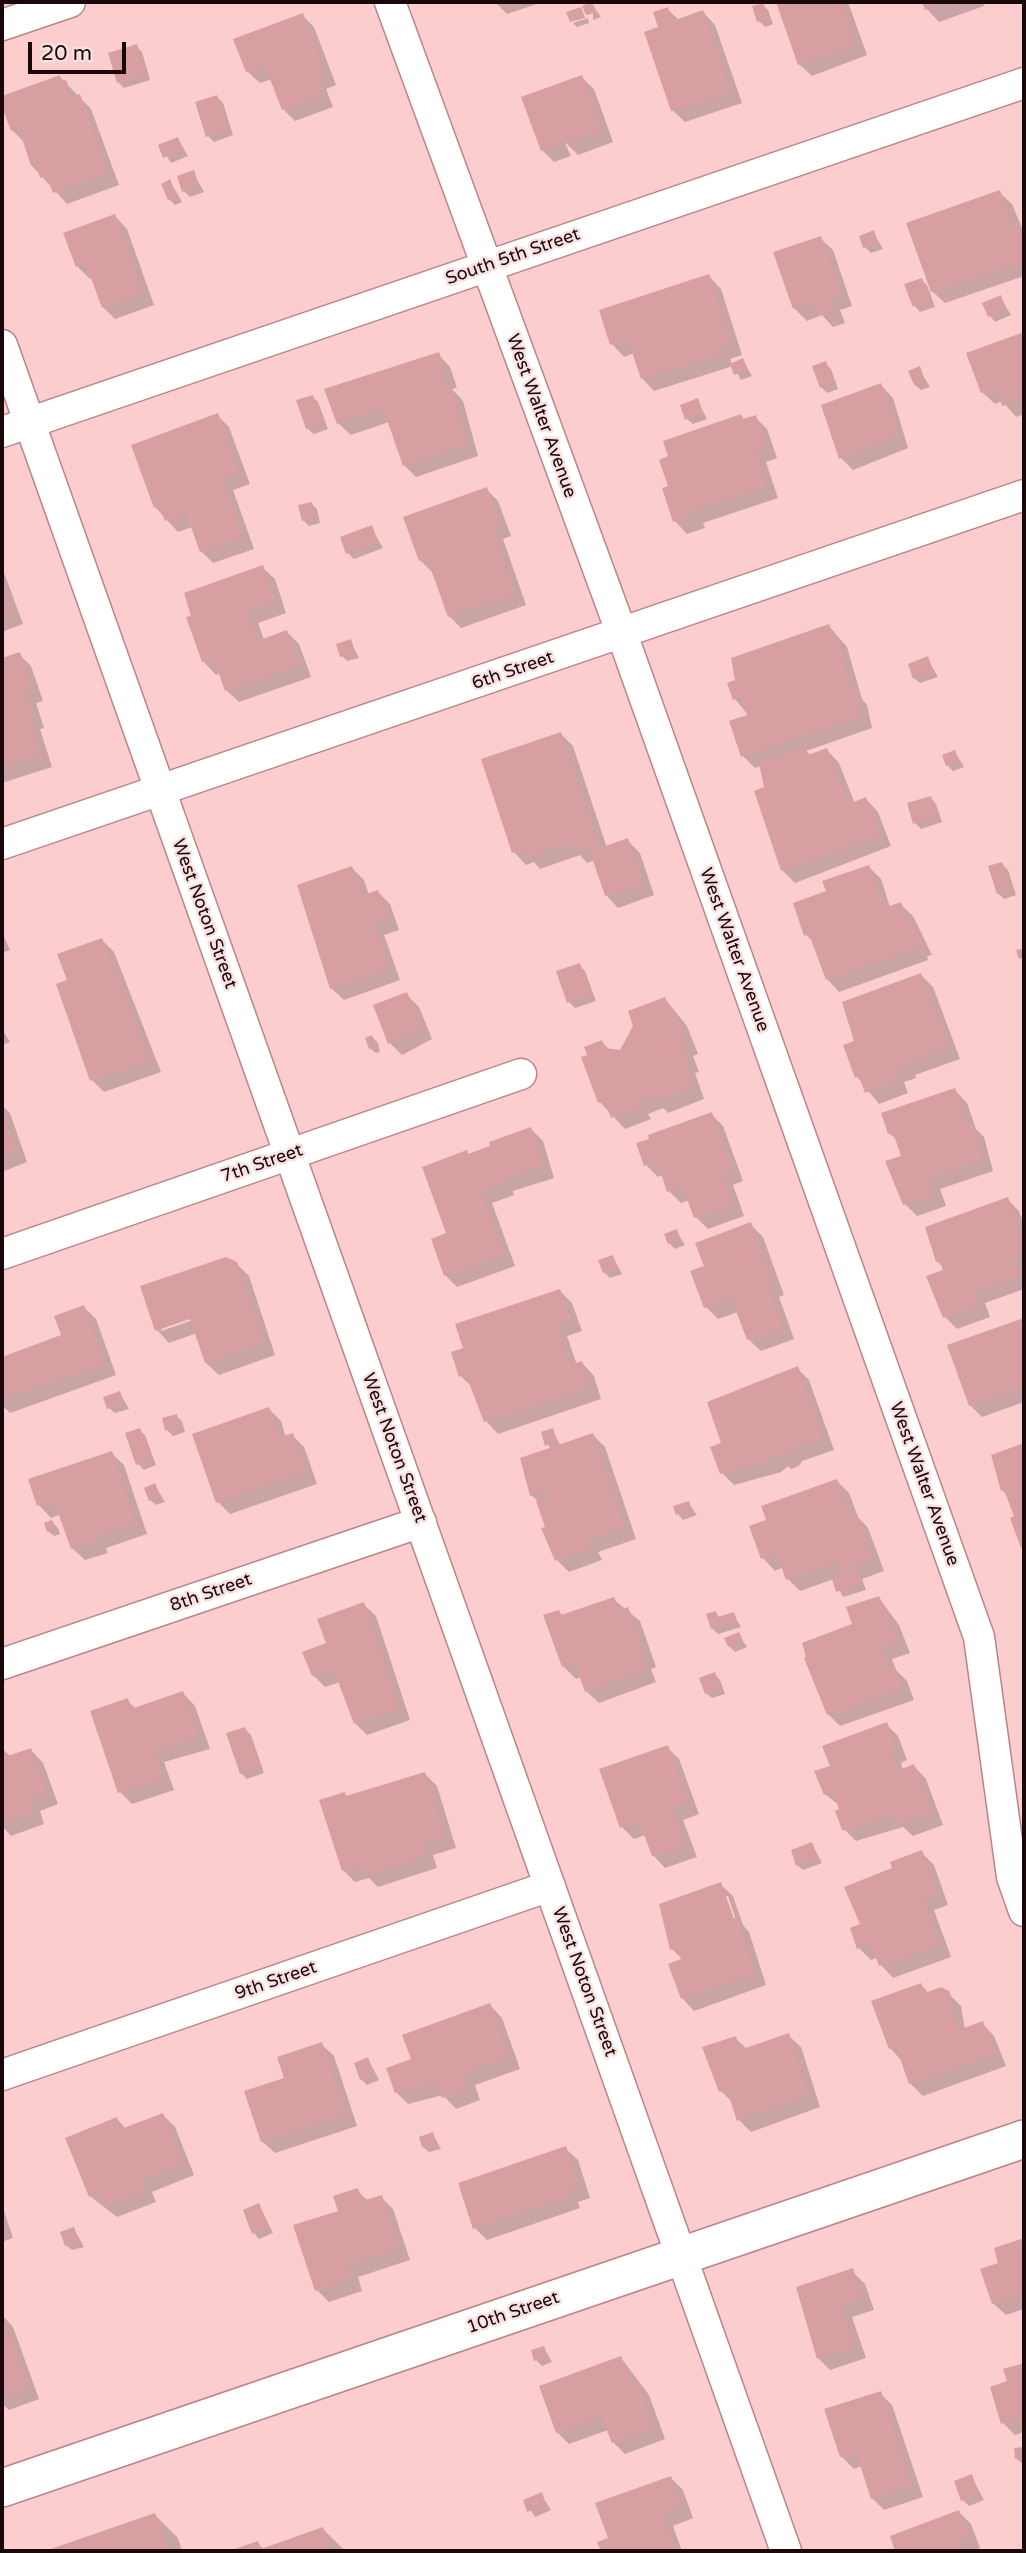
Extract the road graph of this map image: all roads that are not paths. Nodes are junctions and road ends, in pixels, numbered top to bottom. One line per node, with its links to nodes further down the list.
1 (70, 2): 3 (street)
2 (390, 2): 5 (street, West Walter Avenue)
3 (2, 25)
4 (1024, 83): 5 (street, South 5th Street)
5 (485, 266): 7 (street, South 5th Street); 9 (street, West Walter Avenue)
6 (2, 345): 7 (street, West Noton Street)
7 (15, 427): 10 (street, West Noton Street)
8 (1024, 495): 9 (street, 6th Street)
9 (622, 634): 10 (street, 6th Street); 18 (street, West Walter Avenue)
10 (160, 790): 11 (street, 6th Street); 13 (street, West Noton Street)
11 (2, 844)
12 (521, 1074): 13 (street, 7th Street)
13 (290, 1155): 14 (street, 7th Street); 15 (street, West Noton Street)
14 (2, 1254)
15 (421, 1522): 16 (street, 8th Street); 17 (street, West Noton Street)
16 (2, 1664)
17 (550, 1886): 19 (street, 9th Street); 21 (street, West Noton Street)
18 (1024, 1911)
19 (2, 2075)
20 (1024, 2139): 21 (street, 10th Street)
21 (681, 2255): 22 (street, 10th Street); 23 (street, West Noton Street)
22 (2, 2488)
23 (786, 2551)

